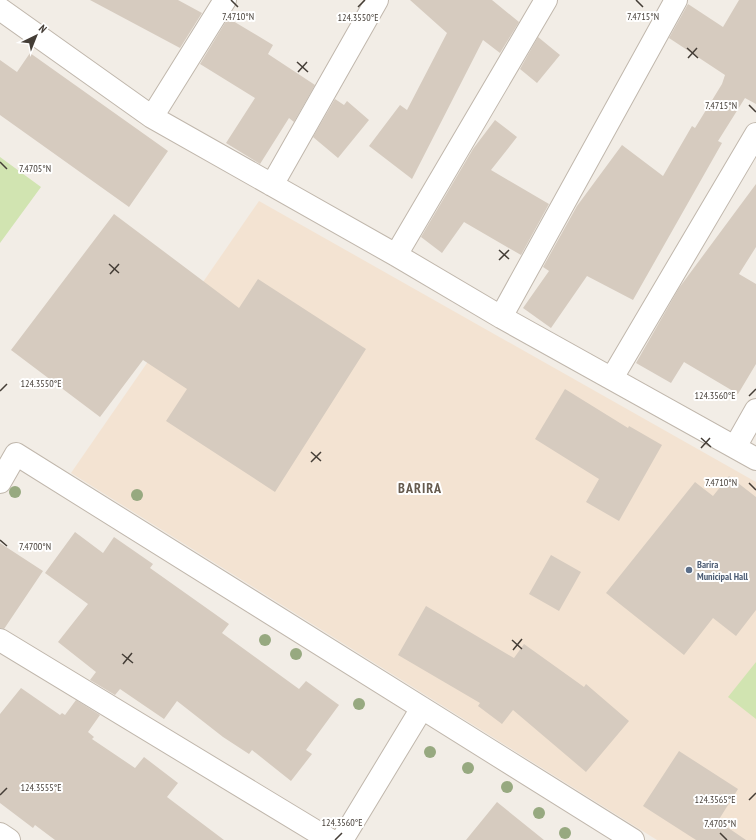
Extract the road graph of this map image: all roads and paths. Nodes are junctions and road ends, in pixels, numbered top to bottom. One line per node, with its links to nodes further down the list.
1 (225, 0): 6 (street)
2 (377, 0): 8 (street)
3 (546, 0): 9 (street)
4 (676, 0): 10 (street)
5 (0, 9): 6 (street)
6 (152, 117): 8 (street)
7 (756, 134): 11 (street)
8 (272, 185): 9 (street)
9 (396, 255): 10 (street)
10 (501, 317): 11 (street)
11 (612, 378): 13 (street)
12 (756, 410): 13 (street)
13 (735, 447): 14 (street)
14 (756, 459)
15 (0, 482): 17 (street)
16 (0, 640): 20 (street)
17 (422, 708): 21 (street); 22 (street)
18 (0, 834): 19 (street)
19 (9, 840)
20 (330, 840)
21 (342, 840)
22 (633, 840)

